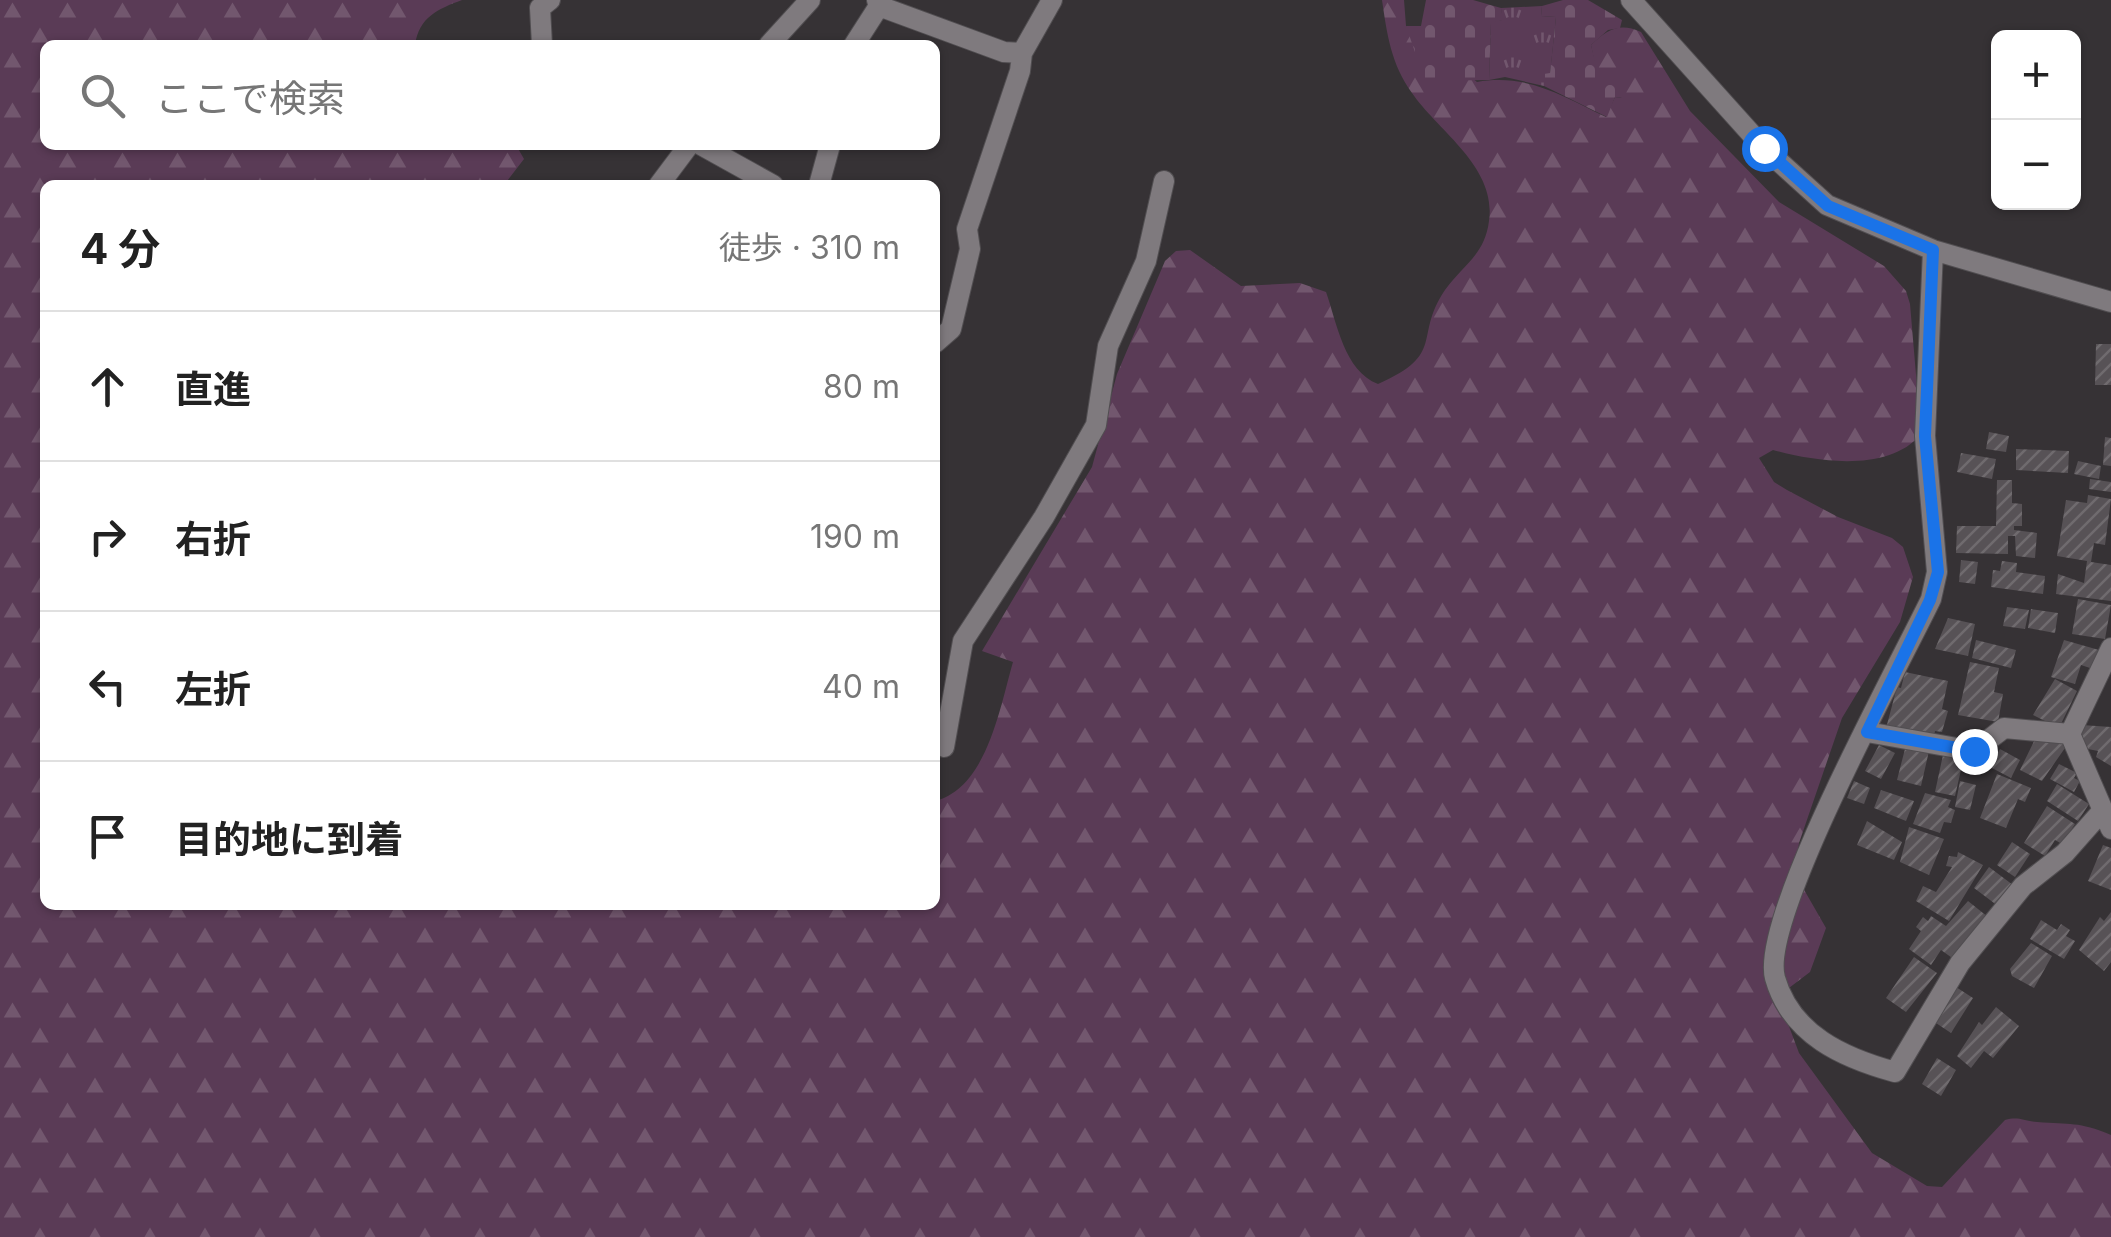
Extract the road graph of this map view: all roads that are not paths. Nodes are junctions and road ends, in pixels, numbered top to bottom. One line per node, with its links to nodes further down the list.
1 (550, 0): 6 (street)
2 (810, 0): 7 (street)
3 (1052, 0): 9 (street)
4 (1632, 0): 17 (street)
5 (878, 3): 8 (street); 9 (street)
6 (542, 40)
7 (774, 40)
8 (857, 40)
9 (1022, 53): 19 (street)
10 (686, 150): 13 (street)
11 (710, 150): 14 (street)
12 (829, 150): 15 (street)
13 (663, 180)
14 (764, 180)
15 (820, 180)
16 (1164, 181): 23 (street)
17 (1933, 250): 18 (street); 21 (street)
18 (2111, 302)
19 (940, 339)
20 (2111, 648): 22 (street)
21 (1867, 732): 22 (street); 24 (street)
22 (2070, 734): 24 (street)
23 (944, 746)
24 (2107, 819)

